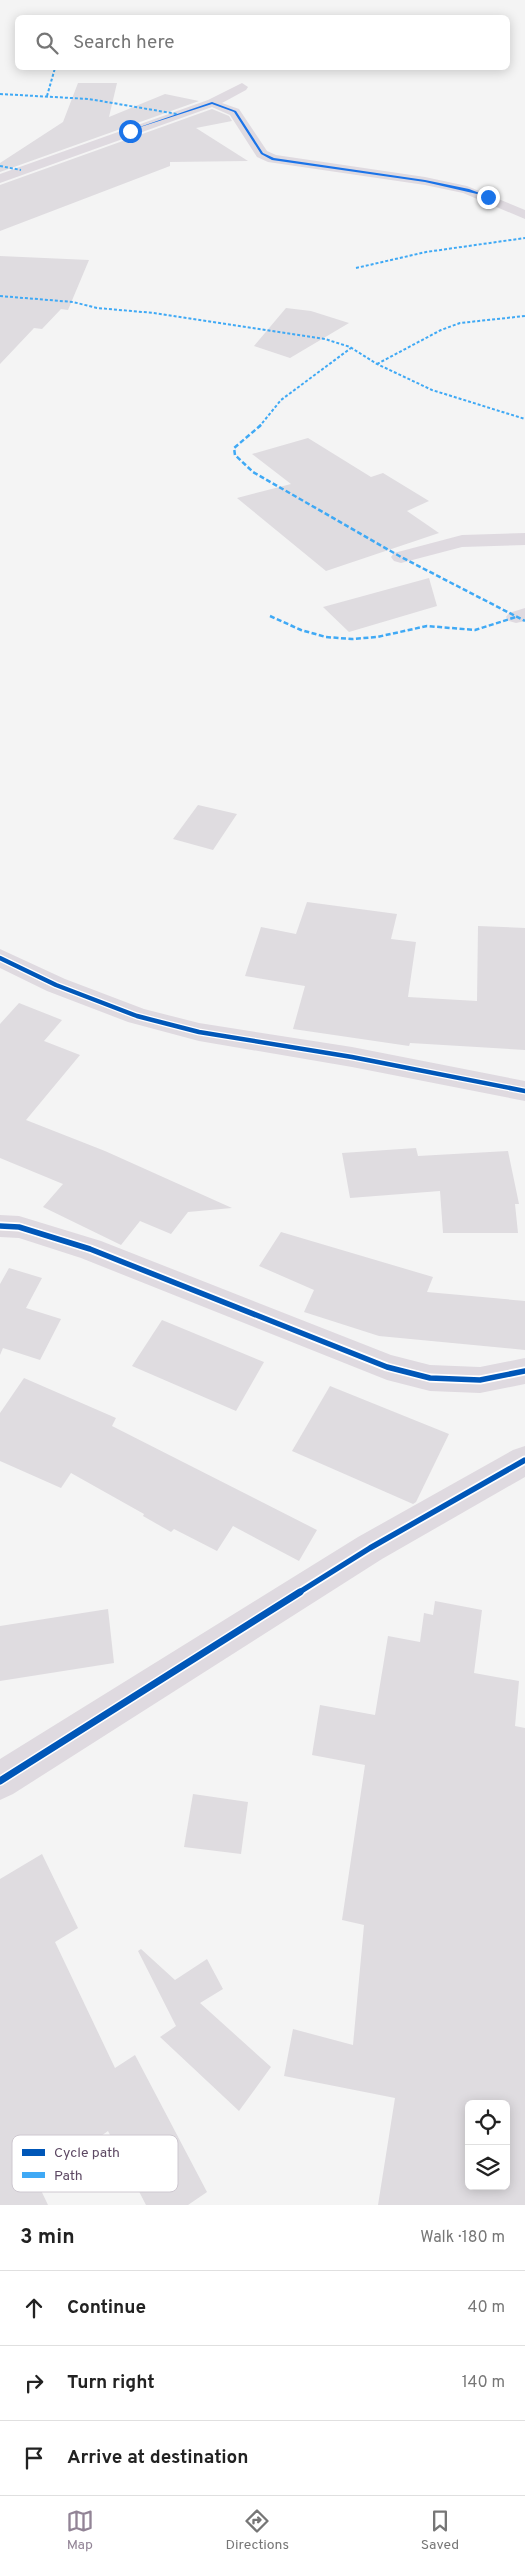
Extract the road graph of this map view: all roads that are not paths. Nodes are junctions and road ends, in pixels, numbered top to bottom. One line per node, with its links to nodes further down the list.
1 (242, 87): 2 (street)
2 (212, 103): 3 (street); 4 (street)
3 (0, 179)
4 (525, 215)
5 (525, 539): 6 (street)
6 (402, 557)
7 (0, 958): 8 (street)
8 (525, 1091)
9 (0, 1226): 10 (street)
10 (525, 1371)
11 (525, 1460): 12 (street)
12 (0, 1781)

